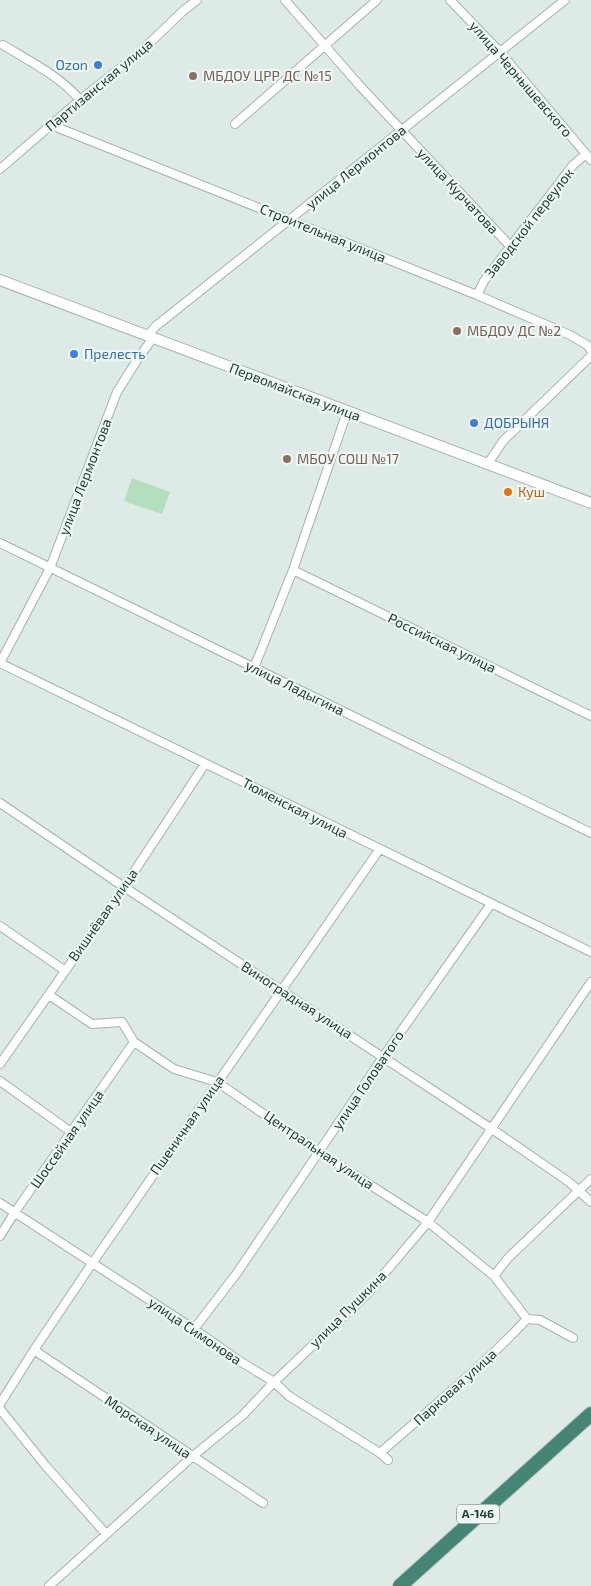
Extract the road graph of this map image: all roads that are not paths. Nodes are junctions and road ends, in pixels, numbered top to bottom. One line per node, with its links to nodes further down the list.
1 (197, 0): 10 (street, Партизанская улица)
2 (285, 0): 8 (street, улица Курчатова)
3 (377, 0): 8 (street)
4 (450, 0): 9 (street, улица Чернышевского)
5 (564, 0): 6 (street, улица Лермонтова)
6 (555, 3): 9 (street, улица Лермонтова)
7 (3, 45): 10 (street)
8 (324, 45): 11 (street); 13 (street, улица Курчатова)
9 (500, 52): 13 (street, улица Лермонтова); 14 (street, улица Чернышевского)
10 (80, 100): 12 (street, Партизанская улица)
11 (235, 124)
12 (51, 125): 15 (street, Партизанская улица); 16 (street, Строительная улица)
13 (401, 131): 16 (street, улица Лермонтова); 17 (street, улица Курчатова)
14 (588, 157): 17 (street, Заводской переулок)
15 (0, 169)
16 (290, 220): 19 (street, Строительная улица); 20 (street, улица Лермонтова)
17 (511, 247): 19 (street, Заводской переулок)
18 (0, 280): 20 (street, Первомайская улица)
19 (477, 295): 21 (street, Строительная улица)
20 (151, 336): 23 (street, Первомайская улица); 27 (street, улица Лермонтова)
21 (591, 350)
22 (591, 356): 24 (street)
23 (348, 412): 24 (street, Первомайская улица); 28 (street)
24 (487, 465): 25 (street, Первомайская улица)
25 (591, 504)
26 (0, 543): 27 (street, улица Ладыгина)
27 (50, 568): 29 (street, улица Лермонтова); 30 (street, улица Ладыгина)
28 (293, 570): 30 (street); 31 (street, Российская улица)
29 (0, 663): 32 (street, Тюменская улица)
30 (254, 668): 34 (street, улица Ладыгина)
31 (591, 716)
32 (205, 764): 35 (street, Тюменская улица); 36 (street, Вишнёвая улица)
33 (0, 803): 36 (street, Виноградная улица)
34 (591, 833)
35 (379, 850): 37 (street, Тюменская улица); 42 (street, Пшеничная улица)
36 (124, 887): 40 (street, Вишнёвая улица); 42 (street, Виноградная улица)
37 (492, 904): 39 (street, Тюменская улица); 45 (street, улица Головатого)
38 (0, 926): 40 (street)
39 (591, 952)
40 (64, 970): 43 (street, Вишнёвая улица)
41 (591, 982): 49 (street, улица Пушкина)
42 (282, 990): 45 (street, Виноградная улица); 48 (street, Пшеничная улица)
43 (49, 994): 44 (street, Центральная улица); 46 (street, Вишнёвая улица)
44 (134, 1042): 48 (street, Центральная улица); 50 (street, Шоссейная улица)
45 (383, 1057): 49 (street, Виноградная улица); 51 (street, улица Головатого)
46 (0, 1064)
47 (0, 1081): 50 (street)
48 (217, 1082): 51 (street, Центральная улица); 59 (street, Пшеничная улица)
49 (492, 1129): 53 (street, Виноградная улица); 57 (street, улица Пушкина)
50 (72, 1132): 56 (street, Шоссейная улица)
51 (319, 1152): 57 (street, Центральная улица); 62 (street, улица Головатого)
52 (591, 1178): 53 (street)
53 (578, 1190): 55 (street, Виноградная улица); 60 (street)
54 (0, 1202): 56 (street, улица Симонова)
55 (591, 1202)
56 (15, 1212): 58 (street, Шоссейная улица); 59 (street, улица Симонова)
57 (428, 1222): 60 (street, Центральная улица); 65 (street, улица Пушкина)
58 (0, 1236)
59 (93, 1262): 62 (street, улица Симонова); 64 (street, Пшеничная улица)
60 (494, 1276): 61 (street, Центральная улица)
61 (527, 1319): 63 (street); 69 (street, Парковая улица)
62 (194, 1329): 65 (street, улица Симонова)
63 (573, 1338)
64 (34, 1350): 66 (street, Пшеничная улица); 70 (street, Морская улица)
65 (274, 1382): 69 (street, улица Симонова); 70 (street, улица Пушкина)
66 (0, 1404)
67 (0, 1409): 73 (street)
68 (591, 1414): 75 (highway, А-146)
69 (380, 1452): 71 (street, улица Симонова)
70 (193, 1456): 72 (street, Морская улица); 73 (street, улица Пушкина)
71 (388, 1460)
72 (263, 1503)
73 (106, 1534): 74 (street, улица Пушкина)
74 (49, 1586)
75 (400, 1586)

